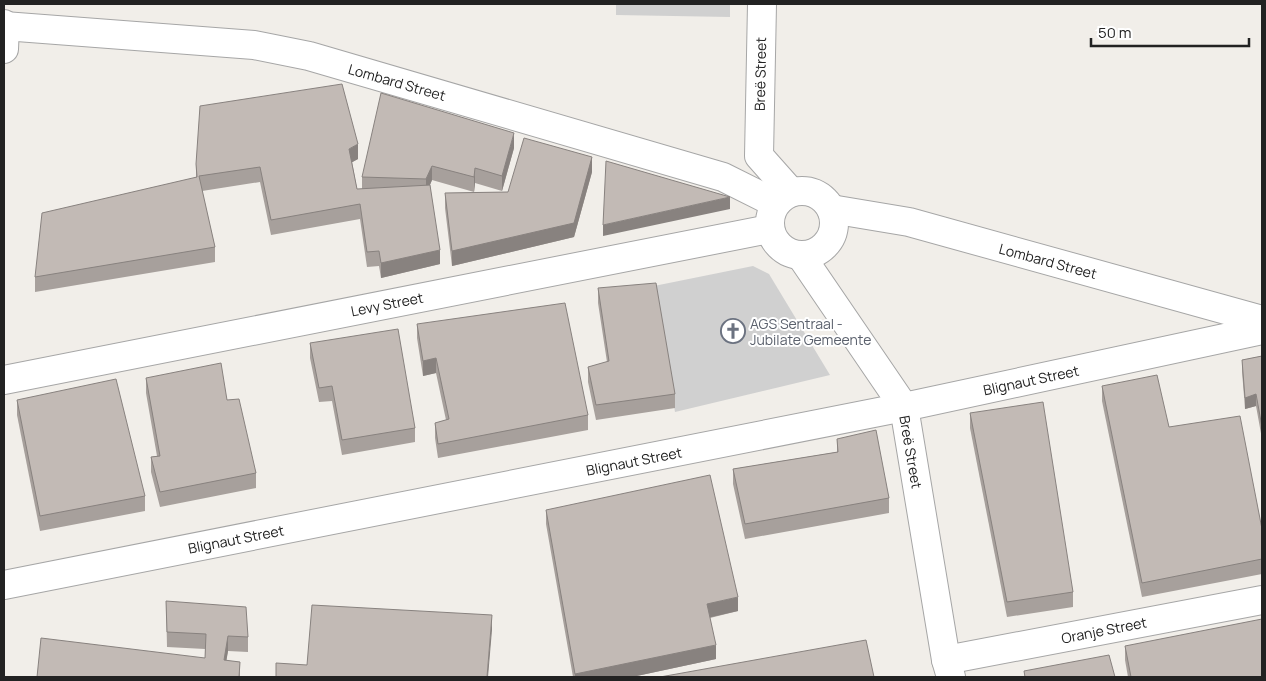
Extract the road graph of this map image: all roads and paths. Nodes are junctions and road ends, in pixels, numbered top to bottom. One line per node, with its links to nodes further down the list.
1 (762, 4): 3 (street, Breë Street)
2 (4, 31): 3 (street, Lombard Street)
3 (778, 208): 4 (street); 5 (street); 8 (street, Levy Street)
4 (831, 209): 5 (street); 6 (street, Lombard Street)
5 (801, 256): 9 (street, Breë Street)
6 (1262, 320)
7 (1262, 330): 9 (street, Blignaut Street)
8 (4, 380)
9 (904, 407): 10 (street, Blignaut Street); 12 (street, Breë Street)
10 (4, 585)
11 (1262, 600): 12 (street, Oranje Street)
12 (949, 669)

